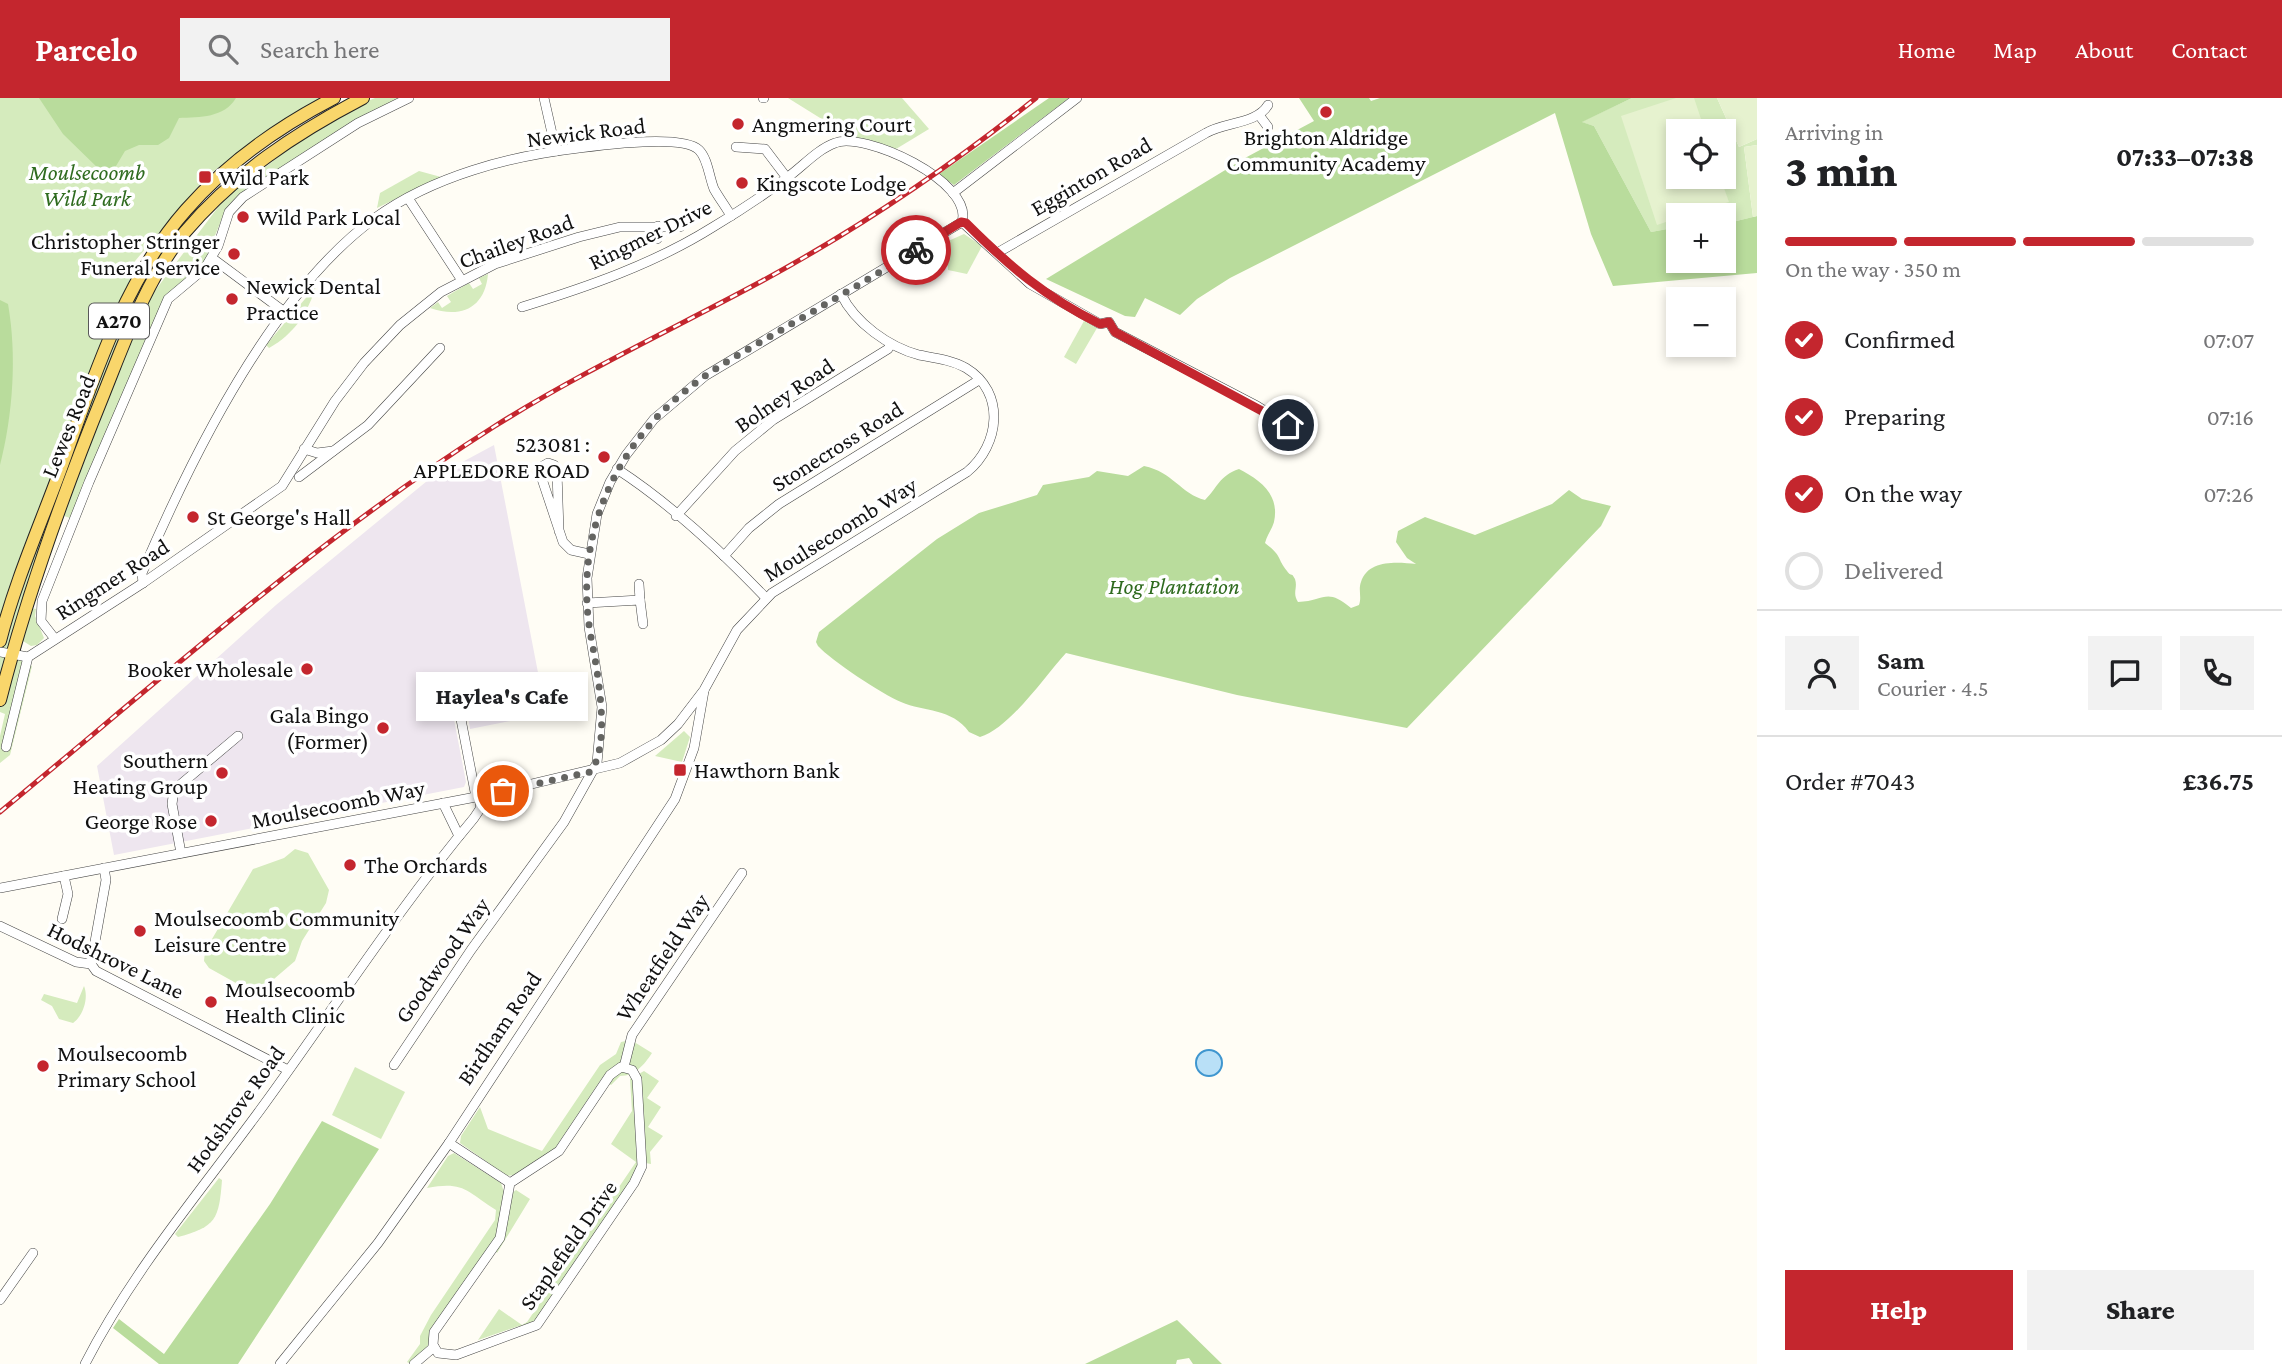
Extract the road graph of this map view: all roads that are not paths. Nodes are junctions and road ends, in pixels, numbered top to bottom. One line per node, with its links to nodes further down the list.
1 (334, 98): 45 (main road, Lewes Road / A270)
2 (363, 98): 46 (main road, Lewes Road / A270)
3 (409, 98): 20 (street)
4 (544, 98): 10 (street)
5 (1077, 98): 12 (street)
6 (1268, 105): 7 (street)
7 (1259, 115): 8 (street); 19 (street, Egginton Road)
8 (1268, 127)
9 (736, 147): 11 (street)
10 (556, 152): 13 (street, Newick Road); 14 (street, Newick Road)
11 (787, 178): 12 (street, Ringmer Drive); 14 (street, Ringmer Drive)
12 (953, 193): 15 (street)
13 (408, 198): 21 (street); 24 (street, Newick Road)
14 (731, 216): 23 (street, Ringmer Drive)
15 (961, 222): 19 (street); 22 (street, Goodwood Way)
16 (658, 226): 17 (street, Chailey Road); 18 (street); 21 (street, Chailey Road)
17 (680, 227)
18 (657, 239)
19 (997, 253): 28 (street)
20 (212, 258): 24 (street); 44 (street)
21 (461, 279): 30 (street, Chailey Road)
22 (841, 295): 25 (street); 31 (street, Goodwood Way)
23 (522, 307)
24 (286, 313): 38 (street, Newick Road)
25 (891, 344): 27 (street); 34 (street, Bolney Road)
26 (440, 348): 29 (street)
27 (979, 380): 37 (street, Stonecross Road); 40 (street, Moulsecoomb Way)
28 (1307, 437)
29 (340, 448): 30 (street); 32 (street)
30 (304, 449): 33 (street, Chailey Road)
31 (617, 469): 34 (street); 36 (street, Goodwood Way)
32 (299, 477)
33 (275, 492): 38 (street, Ringmer Road)
34 (676, 516): 37 (street)
35 (559, 530): 35 (street); 36 (street)
36 (589, 554): 42 (street, Goodwood Way)
37 (724, 556): 40 (street)
38 (143, 583): 44 (street, Ringmer Road)
39 (639, 584): 41 (street)
40 (766, 598): 49 (street, Moulsecoomb Way)
41 (640, 600): 42 (street); 43 (street)
42 (587, 603): 53 (street, Goodwood Way)
43 (643, 624)
44 (55, 639): 47 (street, Ringmer Road)
45 (0, 640)
46 (6, 654): 47 (street); 50 (main road, Lewes Road / A270)
47 (28, 657): 52 (street)
48 (453, 678): 54 (street)
49 (704, 690): 53 (street, Moulsecoomb Way); 68 (street, Birdham Road)
50 (0, 700)
51 (238, 736): 57 (street)
52 (6, 747)
53 (590, 772): 54 (street, Moulsecoomb Way); 65 (street, Goodwood Way)
54 (479, 796): 55 (street, Moulsecoomb Way); 56 (street, Hodshrove Road)
55 (443, 803): 56 (street); 57 (street, Moulsecoomb Way)
56 (459, 835): 67 (street, Hodshrove Road)
57 (181, 853): 58 (street, Moulsecoomb Way)
58 (104, 868): 60 (street, Moulsecoomb Way); 64 (street)
59 (742, 873): 66 (street, Wheatfield Way)
60 (64, 876): 61 (street, Moulsecoomb Way); 62 (street)
61 (0, 888)
62 (62, 919)
63 (0, 926): 64 (street, Hodshrove Lane)
64 (90, 964): 67 (street, Hodshrove Lane)
65 (394, 1065)
66 (624, 1067): 69 (street); 72 (street, Staplefield Drive)
67 (288, 1070): 73 (street, Hodshrove Road)
68 (449, 1143): 69 (street); 74 (street, Birdham Road)
69 (510, 1183): 72 (street)
70 (33, 1253): 71 (street)
71 (0, 1300)
72 (434, 1347): 75 (street)
73 (85, 1364)
74 (280, 1364)
75 (415, 1364)

